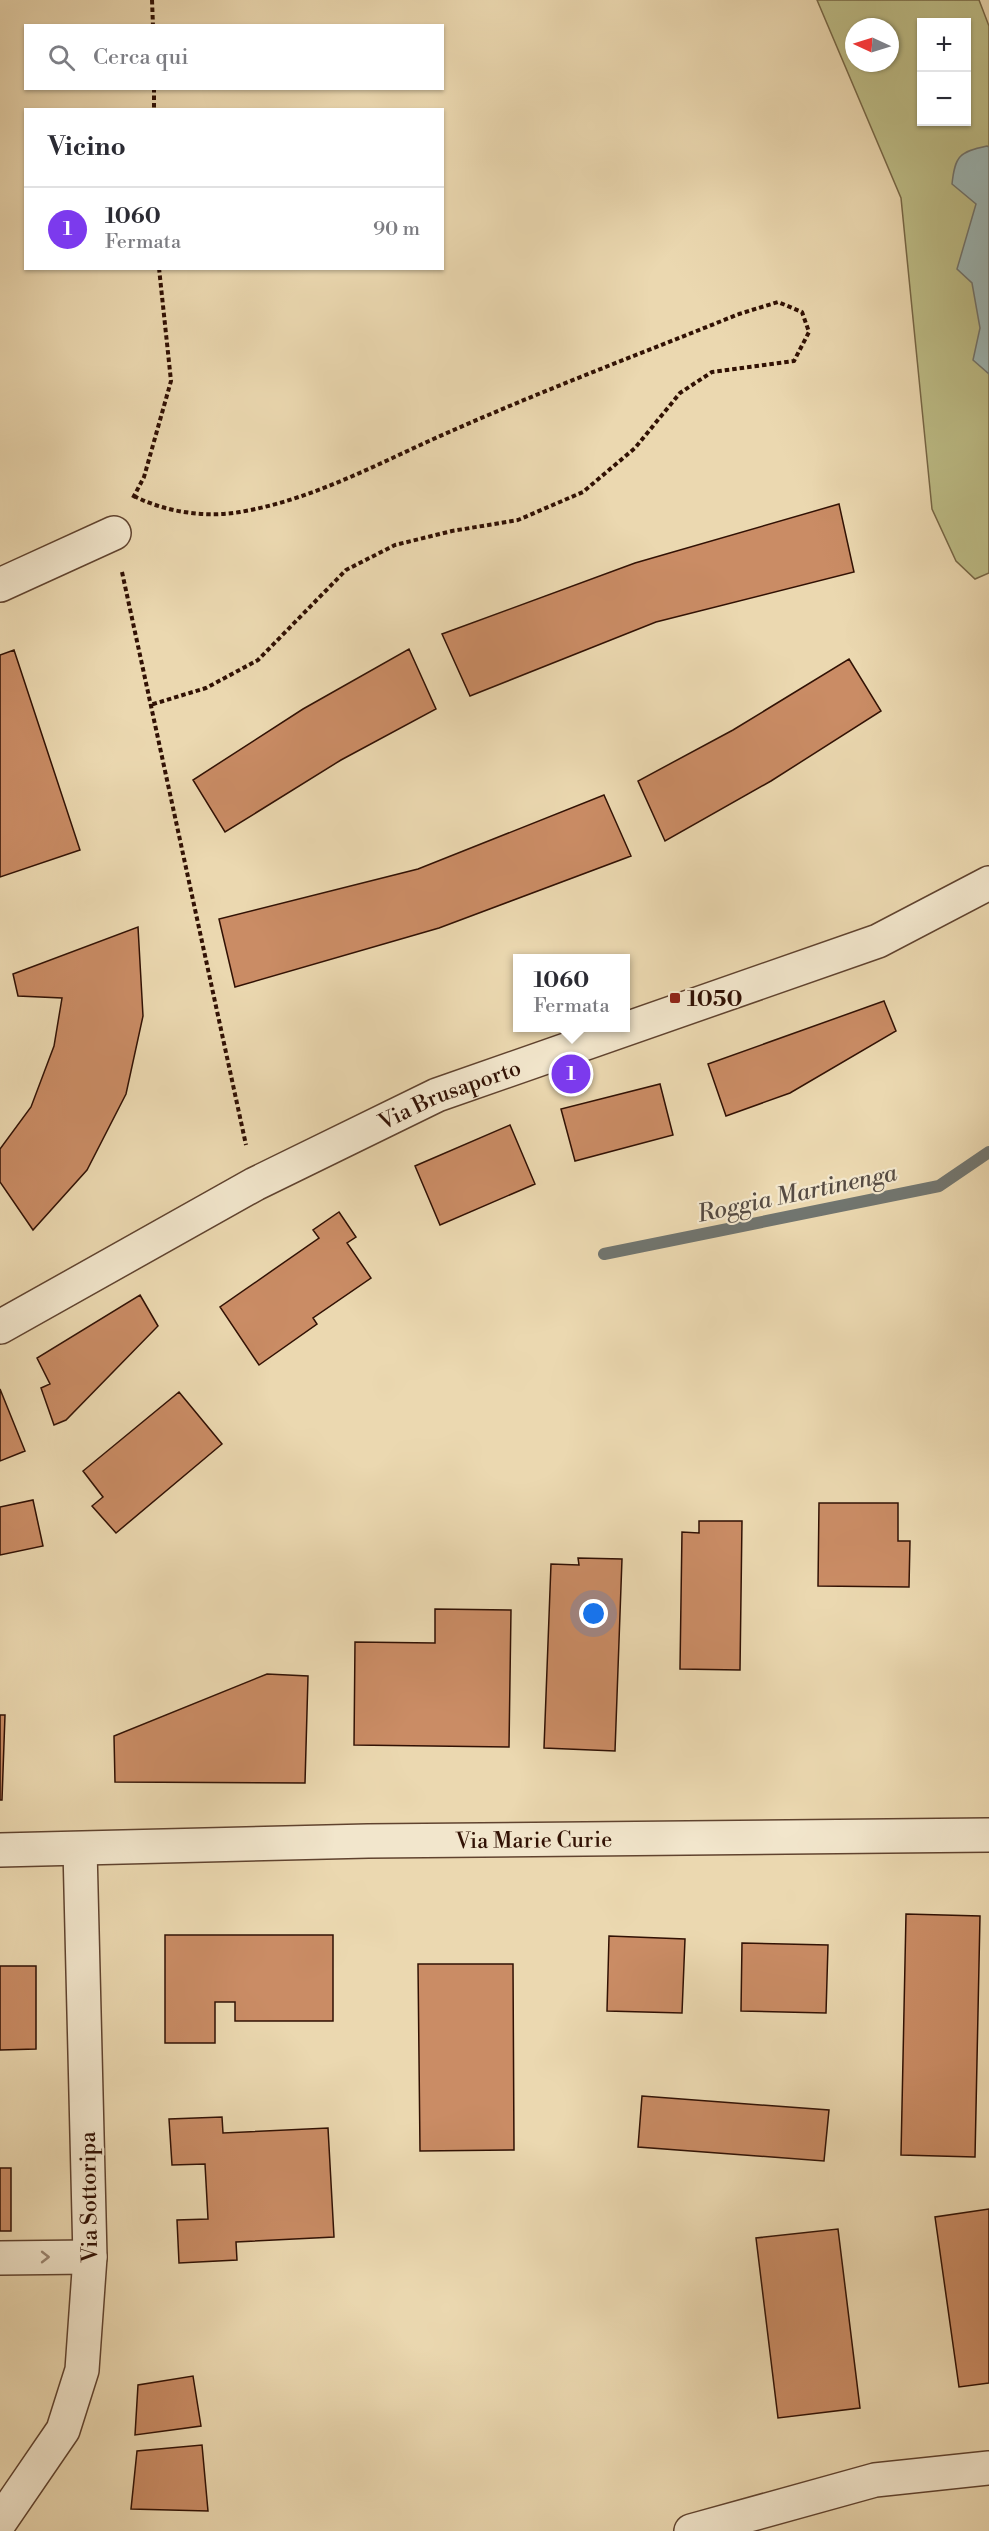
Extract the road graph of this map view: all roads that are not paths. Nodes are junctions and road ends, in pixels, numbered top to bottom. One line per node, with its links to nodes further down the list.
1 (114, 533): 2 (street)
2 (0, 585)
3 (989, 883): 4 (street, Via Brusaporto)
4 (630, 1028)
5 (617, 1032): 6 (street, Via Brusaporto)
6 (0, 1327)
7 (989, 1835): 8 (street, Via Marie Curie)
8 (80, 1849): 9 (street, Via Marie Curie); 10 (street, Via Sottoripa)
9 (0, 1850)
10 (90, 2257): 11 (street, one-way to 10); 13 (street, Via Sottoripa)
11 (0, 2258)
12 (989, 2468): 14 (street)
13 (0, 2522)
14 (692, 2531)

